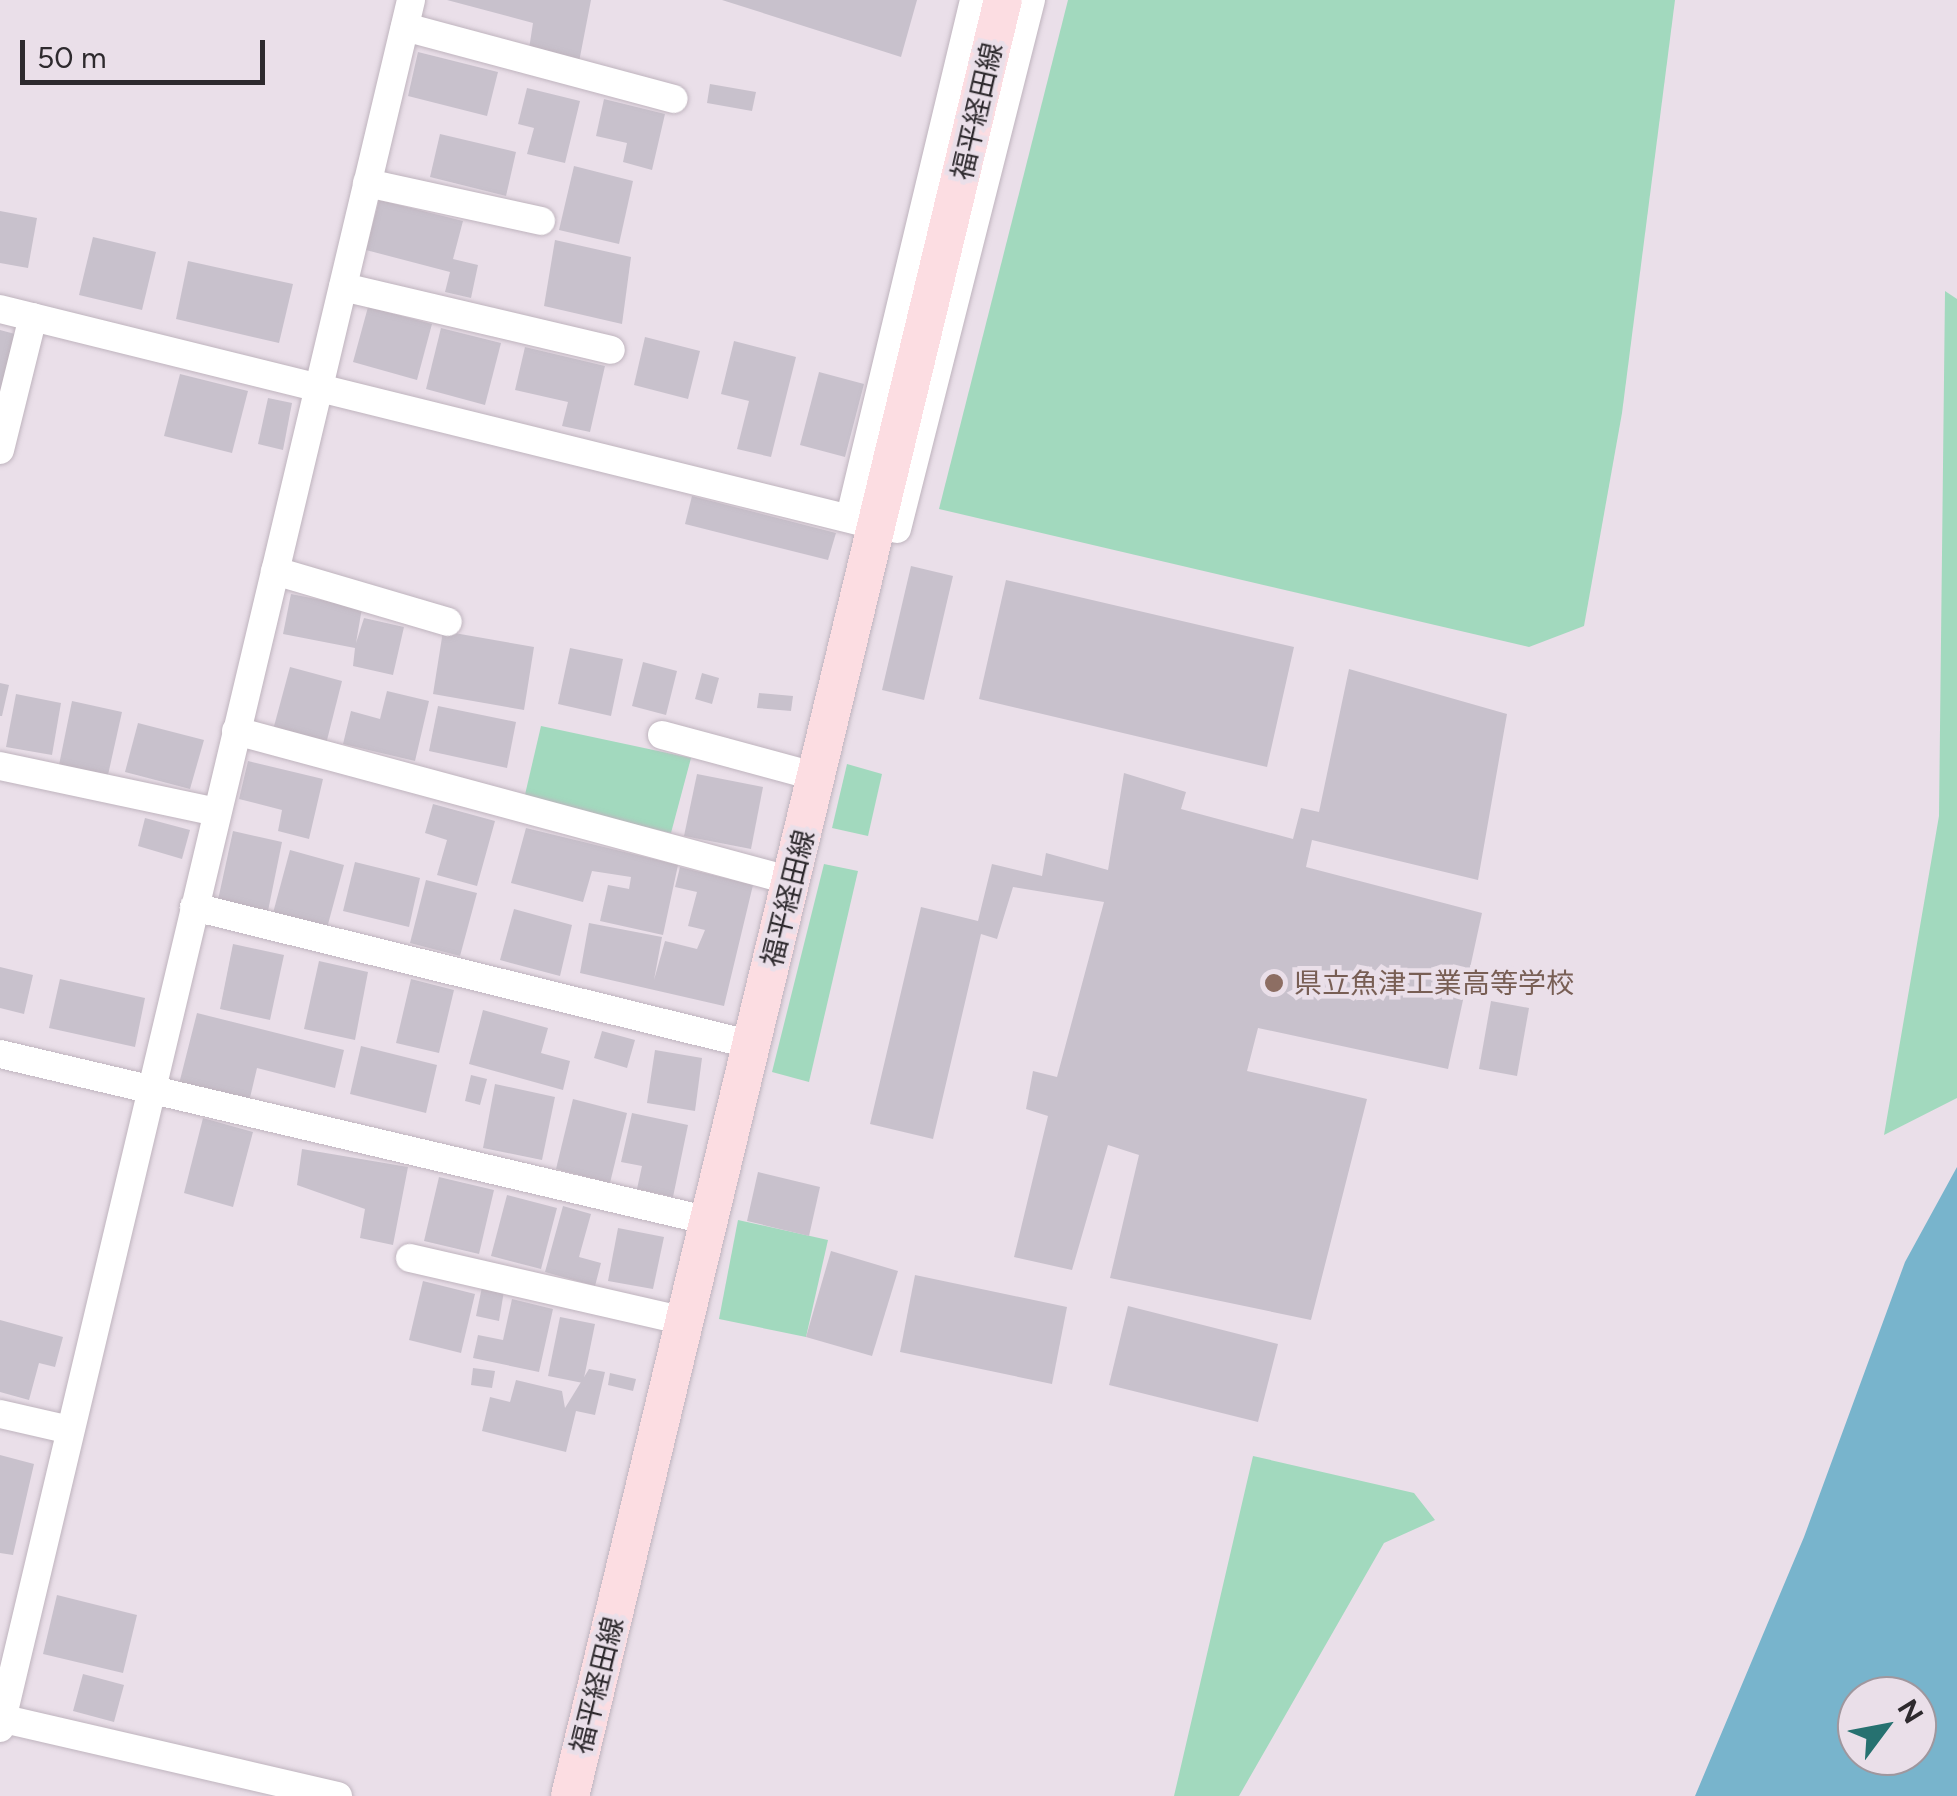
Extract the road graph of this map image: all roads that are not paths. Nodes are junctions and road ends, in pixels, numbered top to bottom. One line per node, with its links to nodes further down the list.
1 (974, 0): 14 (street)
2 (1003, 0): 14 (main road, 福平経田線)
3 (1031, 0): 14 (street)
4 (408, 14): 5 (street); 6 (street)
5 (673, 99)
6 (368, 183): 7 (street); 8 (street)
7 (541, 222)
8 (343, 287): 11 (street); 12 (street)
9 (0, 309): 10 (street)
10 (33, 317): 12 (street); 13 (street)
11 (611, 350)
12 (319, 386): 14 (street); 15 (street)
13 (0, 450)
14 (875, 524): 20 (main road, 福平経田線)
15 (275, 571): 16 (street); 17 (street)
16 (448, 622)
17 (236, 732): 21 (street); 22 (street)
18 (662, 735): 20 (street)
19 (0, 766): 21 (street)
20 (818, 777): 22 (main road, 福平経田線)
21 (217, 812): 23 (street)
22 (792, 881): 24 (main road, 福平経田線)
23 (194, 907): 24 (street); 26 (street)
24 (753, 1045): 27 (main road, 福平経田線)
25 (0, 1054): 26 (street)
26 (150, 1090): 27 (street); 31 (street)
27 (710, 1221): 29 (main road, 福平経田線)
28 (410, 1258): 29 (street)
29 (686, 1322): 34 (main road, 福平経田線)
30 (0, 1414): 31 (street)
31 (70, 1430): 32 (street)
32 (1, 1722): 33 (street)
33 (338, 1796)
34 (570, 1796)

